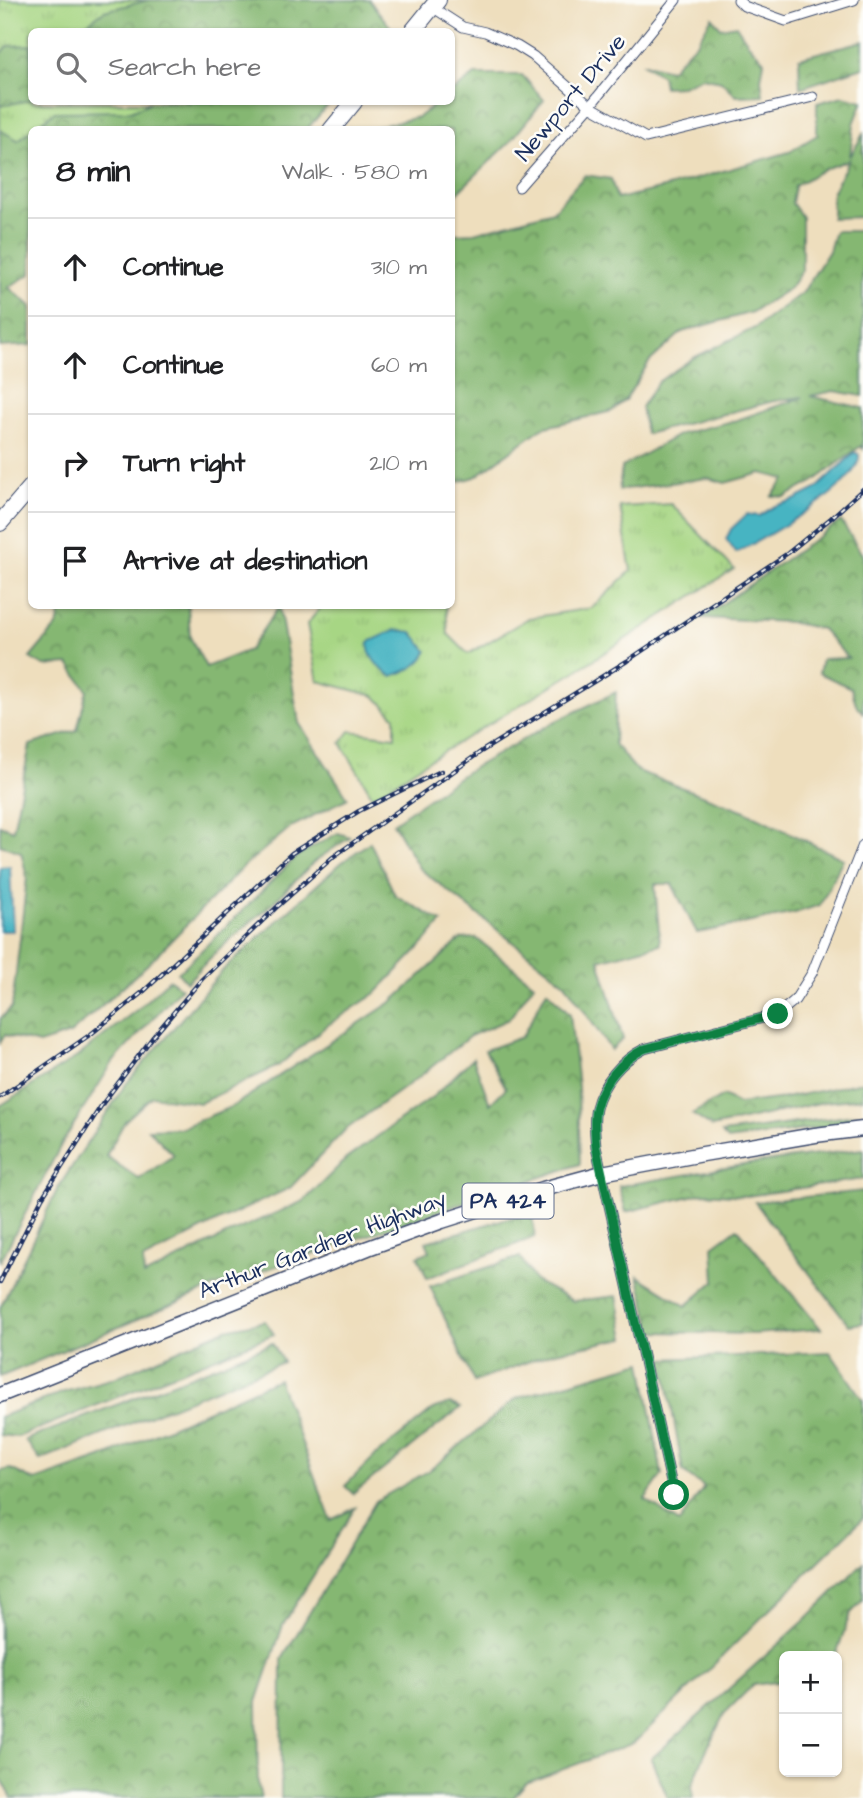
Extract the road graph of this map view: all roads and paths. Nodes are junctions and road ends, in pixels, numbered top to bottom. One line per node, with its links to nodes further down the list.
1 (676, 0): 8 (street, Newport Drive)
2 (738, 0): 3 (street)
3 (854, 0)
4 (435, 3): 5 (highway); 8 (street)
5 (415, 28)
6 (813, 97): 8 (street)
7 (352, 105): 9 (highway)
8 (590, 106): 10 (street, Newport Drive)
9 (334, 126)
10 (519, 187)
11 (28, 491): 12 (highway)
12 (0, 523)
13 (863, 845): 15 (street)
14 (863, 1129): 15 (main road, Arthur Gardner Highway / PA 424)
15 (602, 1173): 16 (main road, Arthur Gardner Highway / PA 424); 19 (street)
16 (168, 1329): 17 (main road, Arthur Gardner Highway / PA 424); 18 (main road, Arthur Gardner Highway / PA 424)
17 (0, 1395)
18 (0, 1402)
19 (674, 1495)

